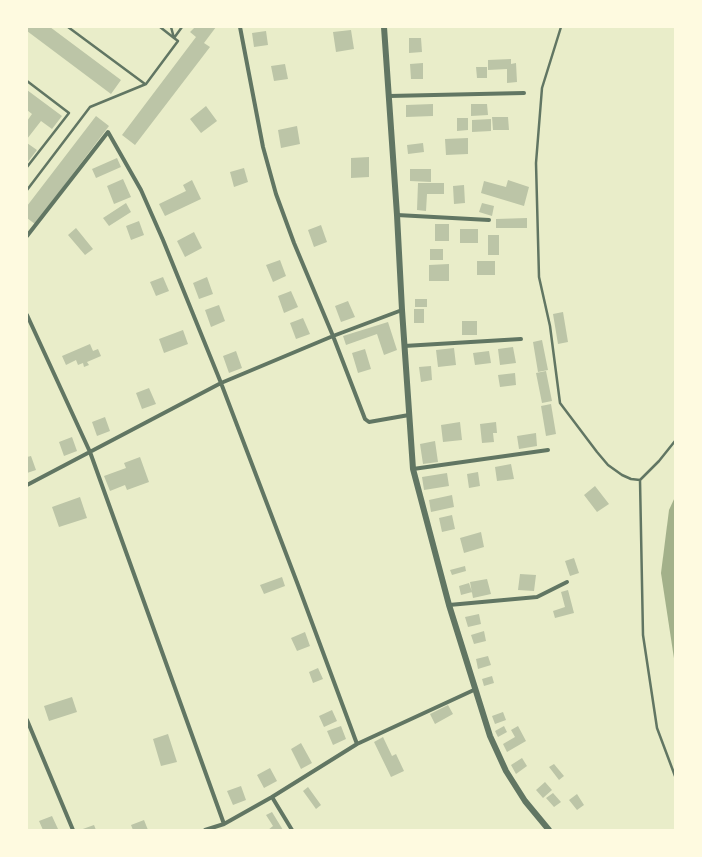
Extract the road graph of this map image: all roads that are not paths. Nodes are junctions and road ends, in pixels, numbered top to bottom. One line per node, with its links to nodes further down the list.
1 (68, 27): 10 (lane)
2 (160, 27): 8 (lane)
3 (171, 27): 8 (lane)
4 (182, 27): 8 (lane)
5 (240, 27): 20 (street)
6 (384, 27): 12 (street)
7 (561, 27): 29 (lane)
8 (174, 38): 10 (lane)
9 (27, 81): 13 (lane)
10 (146, 84): 14 (lane)
11 (524, 93): 12 (street)
12 (389, 96): 15 (street)
13 (27, 168)
14 (27, 190)
15 (397, 215): 16 (street); 18 (street)
16 (489, 220)
17 (27, 236): 23 (street)
18 (402, 310): 20 (street); 22 (street)
19 (27, 315): 27 (street)
20 (333, 336): 23 (street); 24 (street)
21 (521, 339): 22 (street)
22 (404, 346): 24 (street)
23 (221, 383): 27 (street); 35 (street)
24 (410, 415): 28 (street)
25 (675, 441): 29 (lane)
26 (548, 450): 28 (street)
27 (90, 452): 30 (street); 38 (street)
28 (414, 469): 32 (street)
29 (640, 480): 36 (lane)
30 (27, 485)
31 (567, 582): 32 (street)
32 (449, 605): 33 (street)
33 (476, 689): 35 (street); 42 (street)
34 (27, 720): 39 (street)
35 (357, 744): 37 (street)
36 (675, 776)
37 (272, 797): 38 (street); 41 (street)
38 (224, 824): 40 (street)
39 (73, 830)
40 (205, 830)
41 (292, 830)
42 (549, 830)

